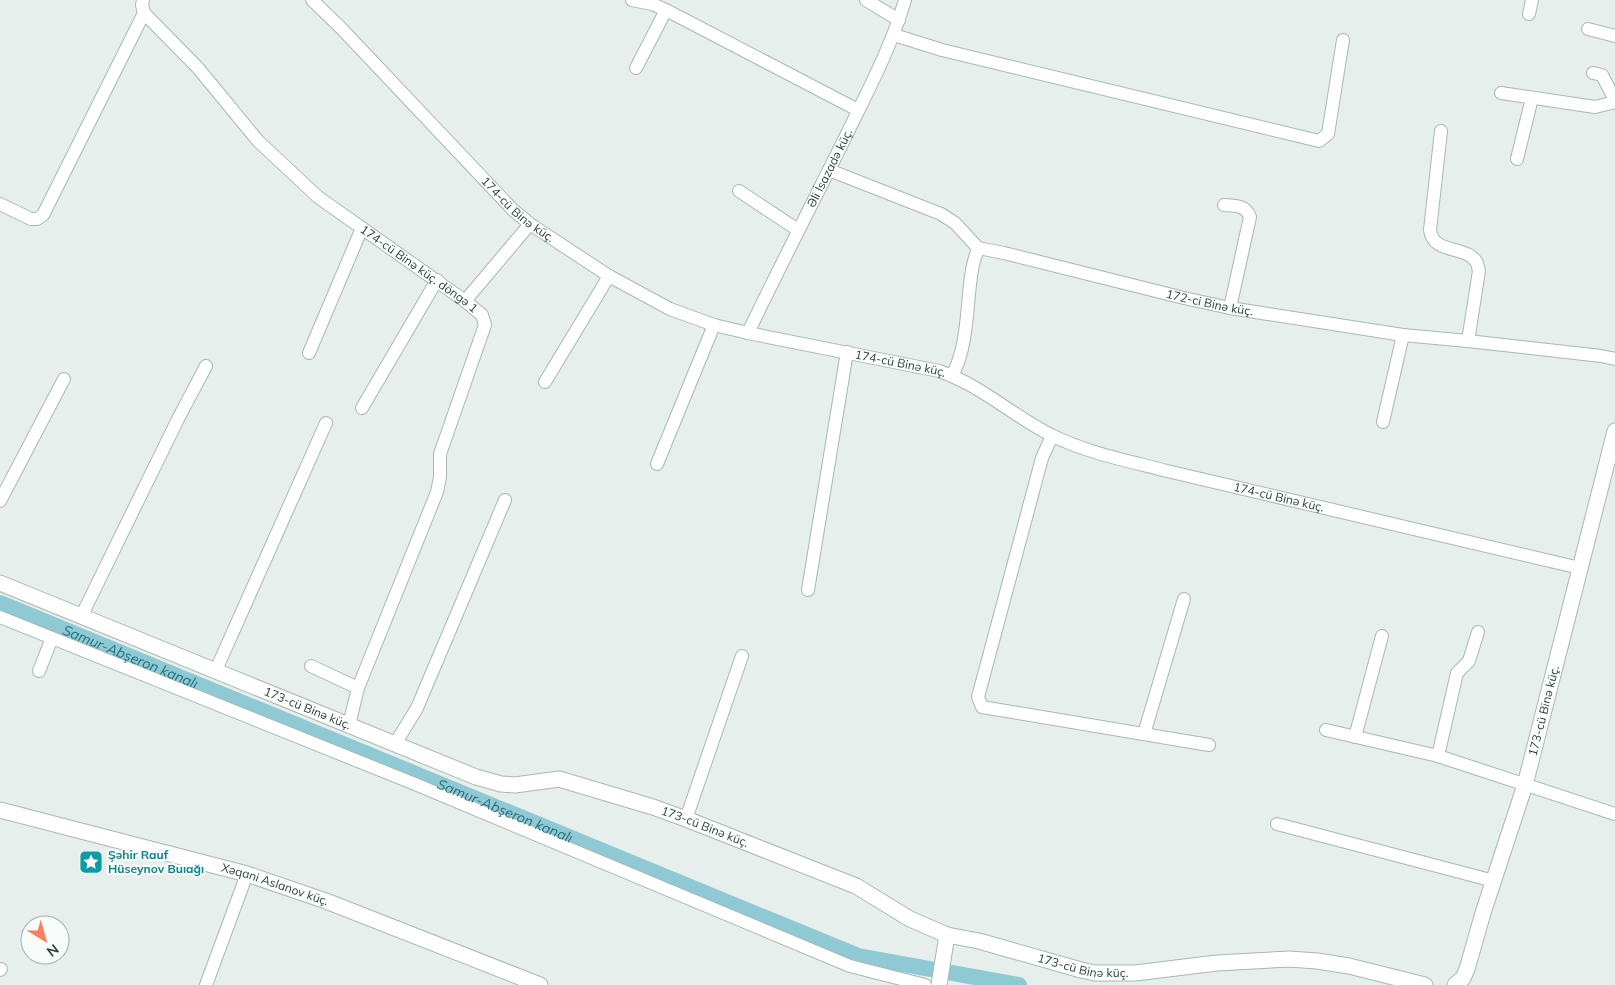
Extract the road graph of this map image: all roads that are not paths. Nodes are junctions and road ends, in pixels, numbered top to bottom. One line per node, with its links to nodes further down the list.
1 (312, 0): 26 (street, 174-cü Binə küç.)
2 (632, 0): 7 (street)
3 (866, 0): 9 (street)
4 (905, 0): 9 (street, Əli İsazadə küç.)
5 (1532, 0): 8 (street)
6 (143, 6): 24 (street); 27 (street, 174-cü Binə küç. döngə 1)
7 (666, 10): 14 (street); 19 (street)
8 (1529, 14)
9 (899, 20): 11 (street, Əli İsazadə küç.)
10 (1588, 29): 12 (street)
11 (894, 35): 13 (street); 19 (street, Əli İsazadə küç.)
12 (1615, 36)
13 (1343, 40)
14 (636, 68)
15 (1593, 73): 18 (street)
16 (1501, 93): 17 (street)
17 (1532, 98): 18 (street); 21 (street)
18 (1615, 101)
19 (858, 110): 22 (street, Əli İsazadə küç.)
20 (1441, 132): 37 (street)
21 (1517, 159)
22 (828, 170): 28 (street, Əli İsazadə küç.); 29 (street)
23 (739, 191): 28 (street)
24 (0, 204)
25 (1224, 204): 33 (street)
26 (530, 224): 30 (street, 174-cü Binə küç.); 32 (street)
27 (362, 228): 31 (street, 174-cü Binə küç. döngə 1); 39 (street)
28 (798, 230): 35 (street, Əli İsazadə küç.)
29 (978, 248): 33 (street, 172-ci Binə küç.); 42 (street)
30 (609, 276): 34 (street, 174-cü Binə küç.); 44 (street)
31 (437, 280): 32 (street, 174-cü Binə küç. döngə 1); 45 (street)
32 (466, 301): 66 (street, 174-cü Binə küç. döngə 1)
33 (1230, 308): 36 (street, 172-ci Binə küç.)
34 (714, 325): 35 (street, 174-cü Binə küç.); 50 (street)
35 (748, 333): 38 (street, 174-cü Binə küç.)
36 (1404, 335): 37 (street, 172-ci Binə küç.); 46 (street)
37 (1468, 341): 40 (street, 172-ci Binə küç.)
38 (847, 352): 42 (street, 174-cü Binə küç.); 55 (street)
39 (309, 354)
40 (1615, 359)
41 (206, 366): 58 (street)
42 (952, 376): 49 (street, 174-cü Binə küç.)
43 (64, 379): 52 (street)
44 (545, 382)
45 (362, 408)
46 (1383, 422)
47 (326, 423): 64 (street)
48 (1615, 431): 53 (street, 173-cü Binə küç.)
49 (1052, 436): 53 (street, 174-cü Binə küç.); 69 (street)
50 (657, 464)
51 (505, 500): 71 (street)
52 (0, 501)
53 (1580, 568): 74 (street, 173-cü Binə küç.)
54 (0, 584): 58 (street, 173-cü Binə küç.)
55 (808, 590)
56 (1184, 599): 69 (street)
57 (0, 617): 61 (street)
58 (81, 617): 64 (street, 173-cü Binə küç.)
59 (1478, 632): 73 (street)
60 (1382, 636): 70 (street)
61 (52, 638): 65 (street); 84 (street)
62 (742, 656): 77 (street)
63 (311, 666): 66 (street)
64 (216, 670): 67 (street, 173-cü Binə küç.)
65 (39, 671)
66 (358, 688): 67 (street, 174-cü Binə küç. döngə 1)
67 (349, 725): 71 (street, 173-cü Binə küç.)
68 (1326, 730): 70 (street)
69 (1144, 734): 72 (street)
70 (1355, 736): 73 (street)
71 (395, 744): 77 (street, 173-cü Binə küç.)
72 (1209, 746)
73 (1438, 756): 74 (street)
74 (1525, 785): 76 (street); 80 (street, 173-cü Binə küç.)
75 (0, 810): 79 (street, Xəqani Aslanov küç.)
76 (1615, 814)
77 (686, 819): 81 (street, 173-cü Binə küç.)
78 (1277, 824): 80 (street)
79 (247, 874): 82 (street); 83 (street, Xəqani Aslanov küç.)
80 (1494, 881): 87 (street, 173-cü Binə küç.)
81 (947, 935): 85 (street); 86 (street, 173-cü Binə küç.)
82 (206, 985)
83 (540, 985)
84 (925, 985)
85 (939, 985)
86 (1425, 985)
87 (1457, 985)

